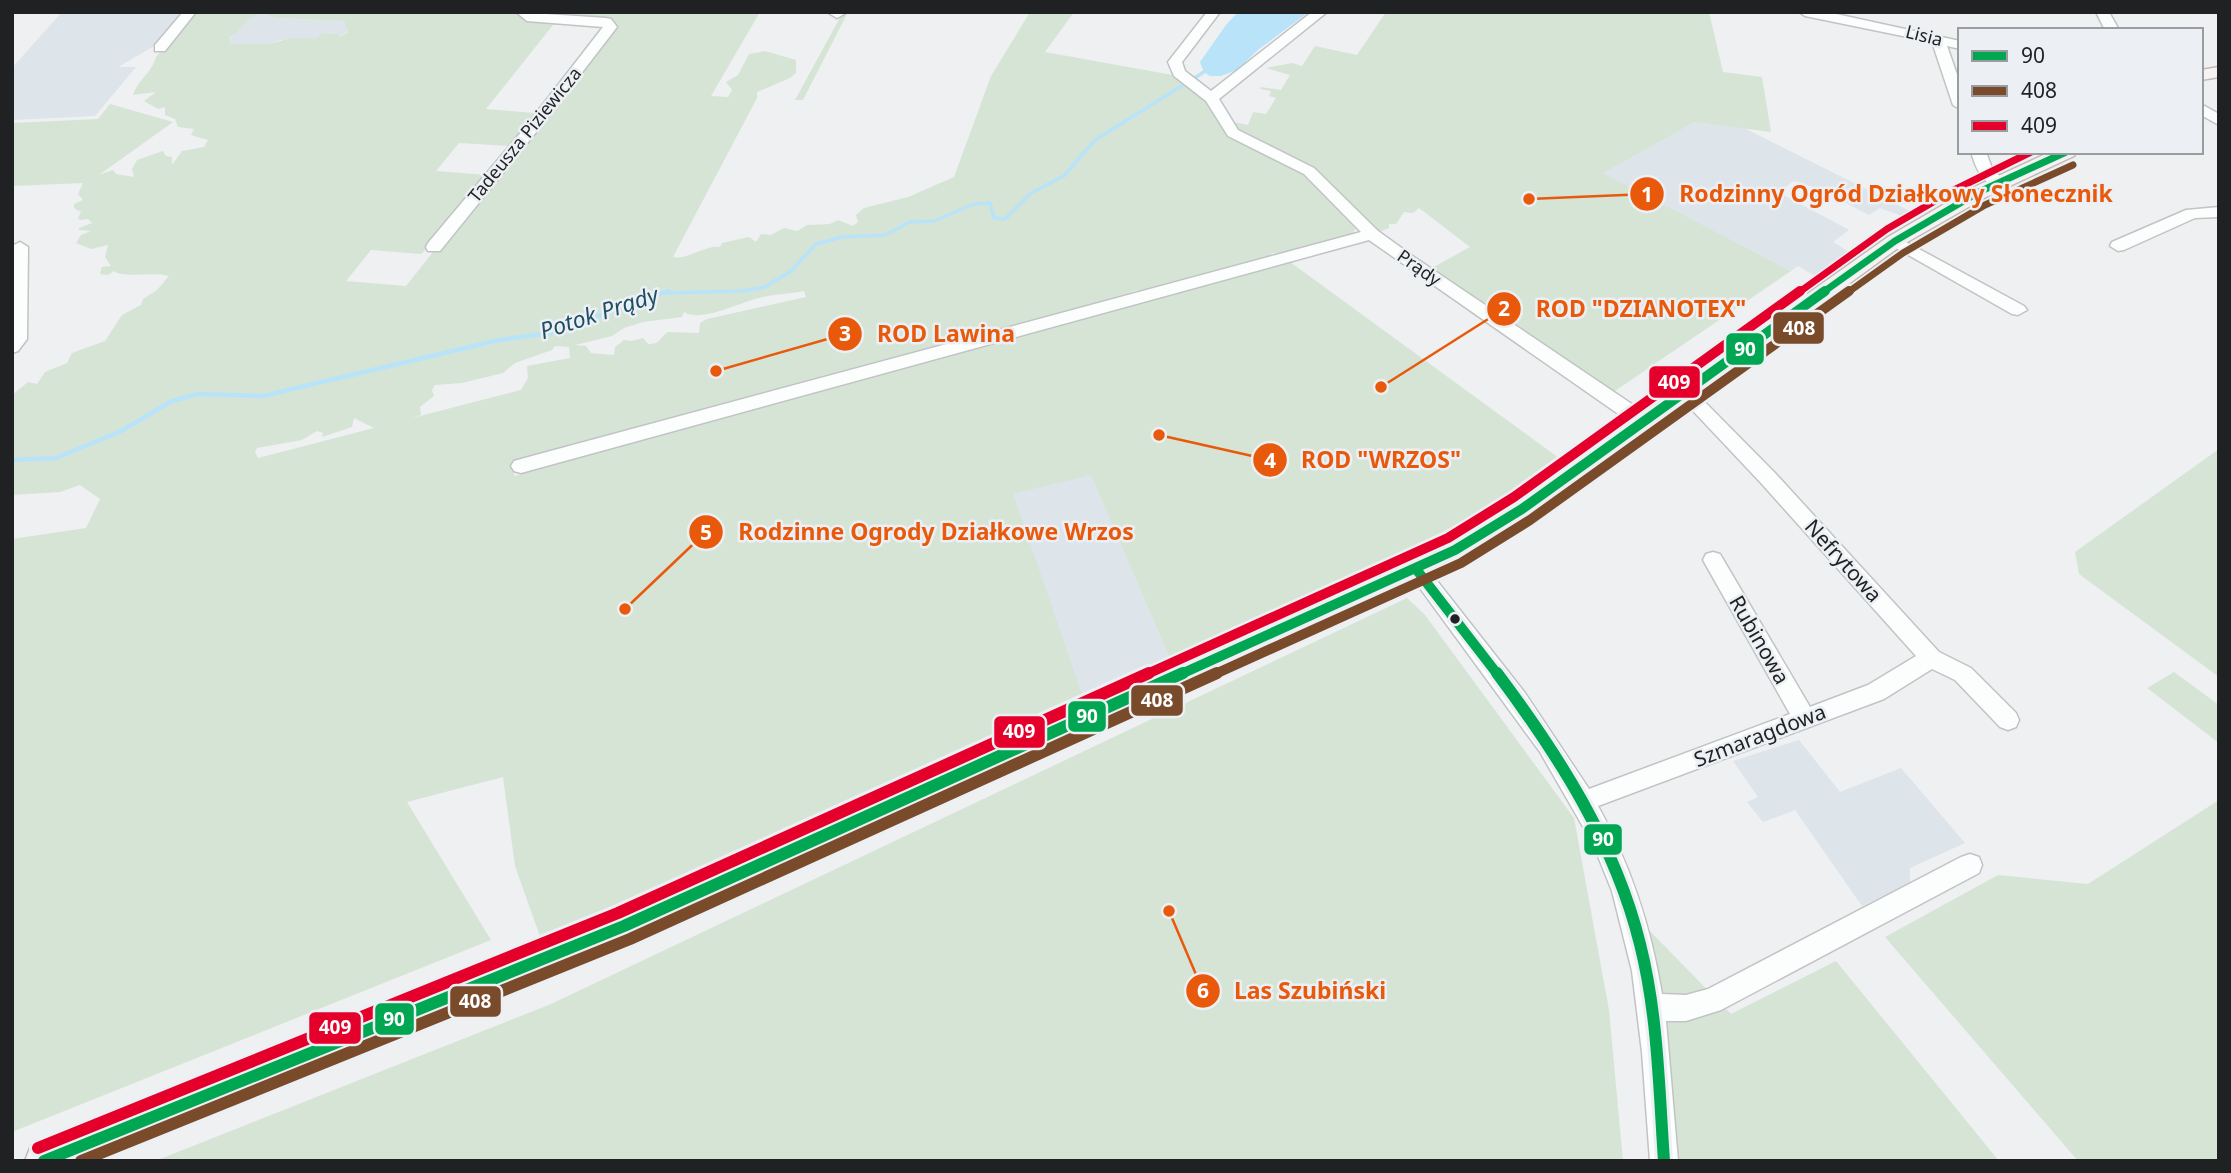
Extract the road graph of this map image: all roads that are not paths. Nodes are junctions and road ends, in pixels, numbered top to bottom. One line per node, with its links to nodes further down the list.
1 (190, 12): 11 (street)
2 (522, 12): 24 (street, Tadeusza Piziewicza)
3 (1214, 12): 12 (street, Prądy)
4 (1321, 12): 12 (street)
5 (1805, 12): 7 (street, Lisia)
6 (2102, 12): 8 (street)
7 (1850, 16): 9 (street, Lisia)
8 (2111, 28)
9 (1938, 40): 10 (street, Lisia); 13 (street)
10 (1958, 45)
11 (160, 48)
12 (1211, 98): 20 (street, Prądy)
13 (1958, 99)
14 (2203, 109): 15 (street)
15 (2219, 121)
16 (1979, 154): 18 (street)
17 (2062, 154): 18 (main road)
18 (1999, 181): 21 (main road)
19 (2219, 212): 22 (street)
20 (1373, 234): 28 (street, Prądy); 29 (street)
21 (1895, 241): 25 (street); 27 (main road)
22 (2118, 246)
23 (20, 247): 26 (street)
24 (434, 247)
25 (2018, 310)
26 (12, 347)
27 (1685, 392): 28 (main road); 32 (street, Nefrytowa)
28 (1644, 422): 31 (main road)
29 (522, 466)
30 (1713, 560): 33 (street, Rubinowa)
31 (1416, 569): 35 (street); 37 (main road)
32 (1931, 658): 33 (street, Szmaragdowa); 34 (street, Nefrytowa)
33 (1804, 720): 35 (street, Szmaragdowa)
34 (2008, 720)
35 (1582, 802): 38 (street)
36 (1970, 865): 38 (street)
37 (624, 926): 39 (main road)
38 (1651, 1007): 40 (street)
39 (43, 1161)
40 (1664, 1161)

